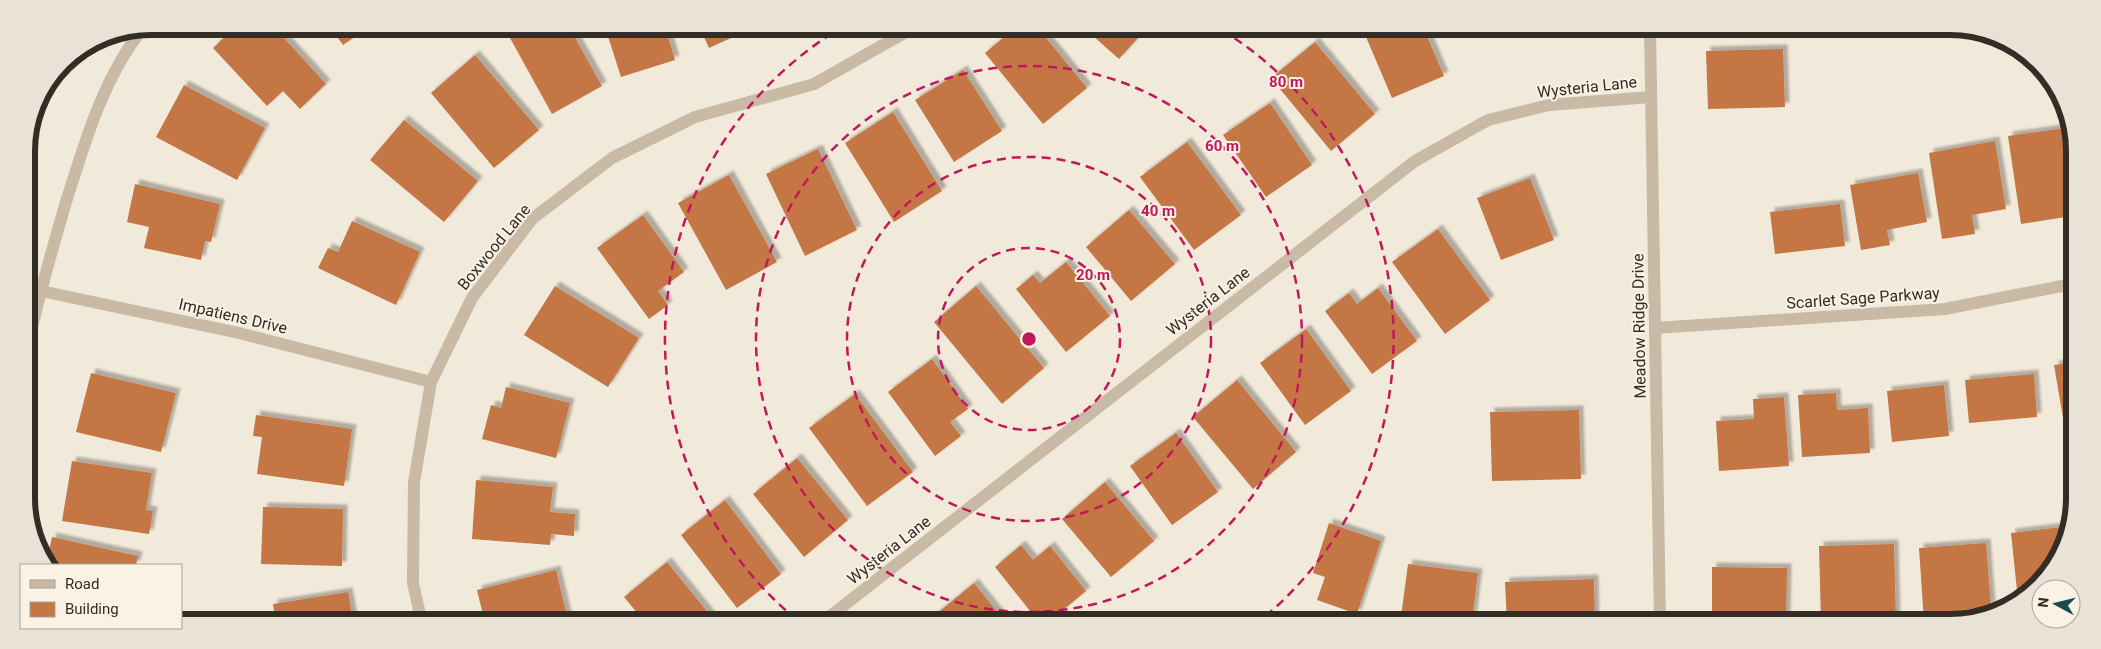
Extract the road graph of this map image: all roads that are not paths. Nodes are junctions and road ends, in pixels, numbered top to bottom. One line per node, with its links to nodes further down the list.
1 (901, 35): 9 (street, Boxwood Lane)
2 (1650, 35): 4 (street, Meadow Ridge Drive)
3 (137, 36): 5 (street)
4 (1651, 96): 8 (street, Meadow Ridge Drive); 11 (street, Wysteria Lane)
5 (35, 283)
6 (2066, 285): 8 (street, Scarlet Sage Parkway)
7 (35, 289): 9 (street, Impatiens Drive)
8 (1655, 328): 12 (street, Meadow Ridge Drive)
9 (431, 382): 10 (street, Boxwood Lane)
10 (420, 614)
11 (833, 614)
12 (1660, 614)

